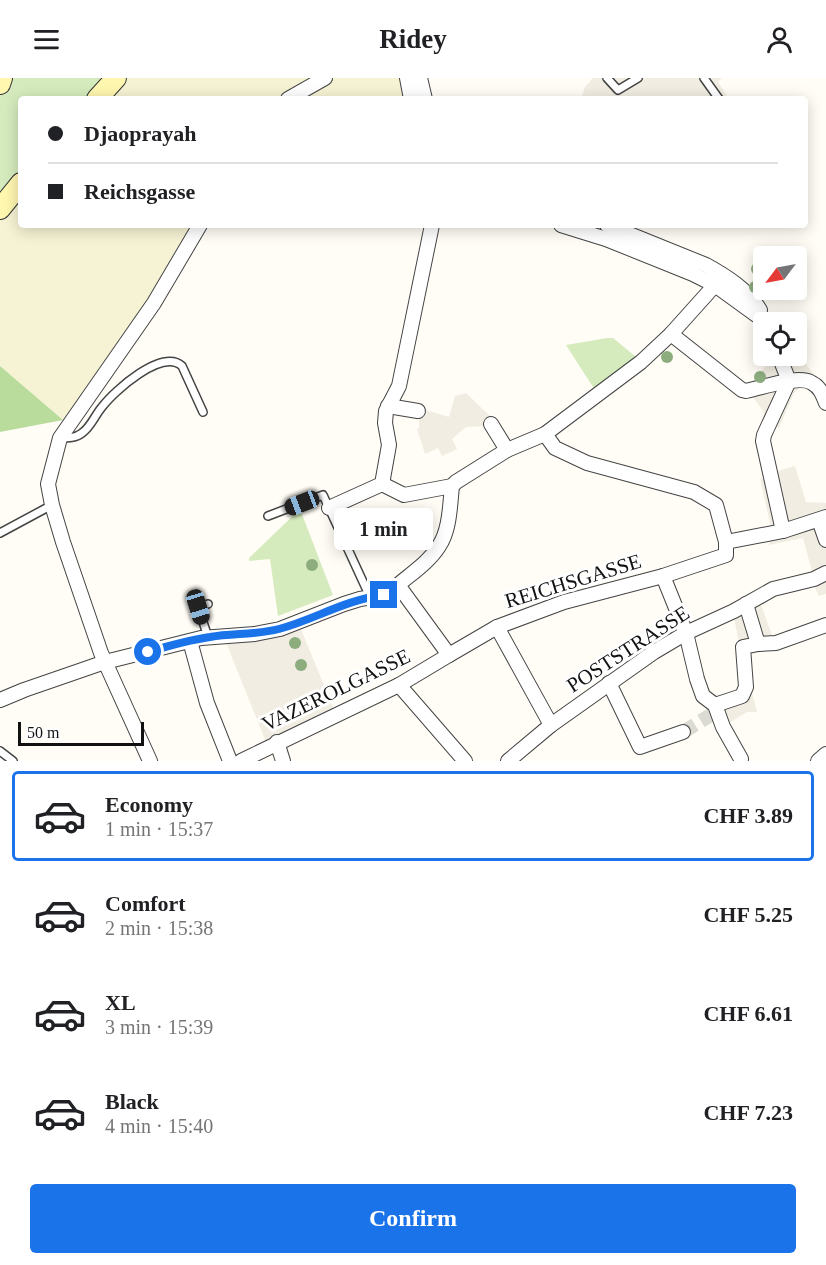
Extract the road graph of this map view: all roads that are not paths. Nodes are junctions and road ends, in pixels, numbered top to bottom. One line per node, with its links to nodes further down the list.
1 (2, 78): 9 (main road)
2 (116, 78): 10 (main road)
3 (325, 78): 11 (street)
4 (407, 78): 12 (street)
5 (420, 78): 13 (street)
6 (607, 78): 7 (lane)
7 (638, 78)
8 (704, 78): 14 (lane)
9 (0, 84)
10 (100, 96)
11 (293, 96)
12 (410, 96)
13 (424, 96)
14 (717, 96)
15 (18, 187): 16 (main road)
16 (0, 209)
17 (198, 228): 33 (street)
18 (431, 228): 28 (street)
19 (581, 228): 20 (street)
20 (607, 232): 21 (street); 22 (street)
21 (715, 285): 23 (street); 24 (street)
22 (760, 312)
23 (753, 313)
24 (671, 334): 26 (street); 32 (street)
25 (783, 366): 26 (street)
26 (789, 381): 27 (street); 41 (street)
27 (826, 403)
28 (388, 406): 29 (street); 35 (street)
29 (418, 411)
30 (203, 412): 33 (lane)
31 (491, 424): 34 (street)
32 (545, 434): 34 (street); 44 (street)
33 (60, 438): 37 (street)
34 (507, 450): 36 (street)
35 (382, 484): 36 (street); 38 (street)
36 (452, 486): 47 (street)
37 (52, 505): 42 (lane); 58 (street)
38 (329, 508): 39 (lane); 48 (lane)
39 (268, 516)
40 (822, 519): 41 (street); 43 (street)
41 (778, 532): 44 (street)
42 (0, 533)
43 (826, 540)
44 (726, 542): 45 (street, REICHSGASSE)
45 (663, 576): 52 (street, REICHSGASSE); 53 (street)
46 (820, 576): 50 (street, POSTSTRASSE)
47 (398, 585): 48 (street); 57 (street)
48 (377, 596): 54 (street)
49 (208, 604): 54 (lane)
50 (746, 604): 53 (street, POSTSTRASSE); 56 (street)
51 (826, 626): 56 (street)
52 (497, 627): 57 (street, REICHSGASSE); 63 (street)
53 (686, 633): 59 (street, POSTSTRASSE); 62 (street)
54 (208, 637): 55 (street)
55 (190, 641): 58 (street); 71 (street)
56 (758, 644): 62 (street)
57 (449, 655): 60 (street, VAZEROLGASSE)
58 (105, 662): 61 (street); 70 (street)
59 (609, 683): 63 (street, POSTSTRASSE); 64 (street)
60 (399, 685): 65 (street, VAZEROLGASSE); 74 (street)
61 (0, 700)
62 (714, 710): 68 (street)
63 (551, 725): 75 (street, POSTSTRASSE)
64 (683, 732)
65 (277, 742): 72 (street, VAZEROLGASSE); 73 (street)
66 (0, 751): 69 (lane)
67 (826, 754): 76 (street)
68 (741, 759)
69 (13, 761)
70 (150, 761)
71 (230, 761)
72 (241, 761)
73 (283, 761)
74 (465, 761)
75 (508, 761)
76 (818, 761)

